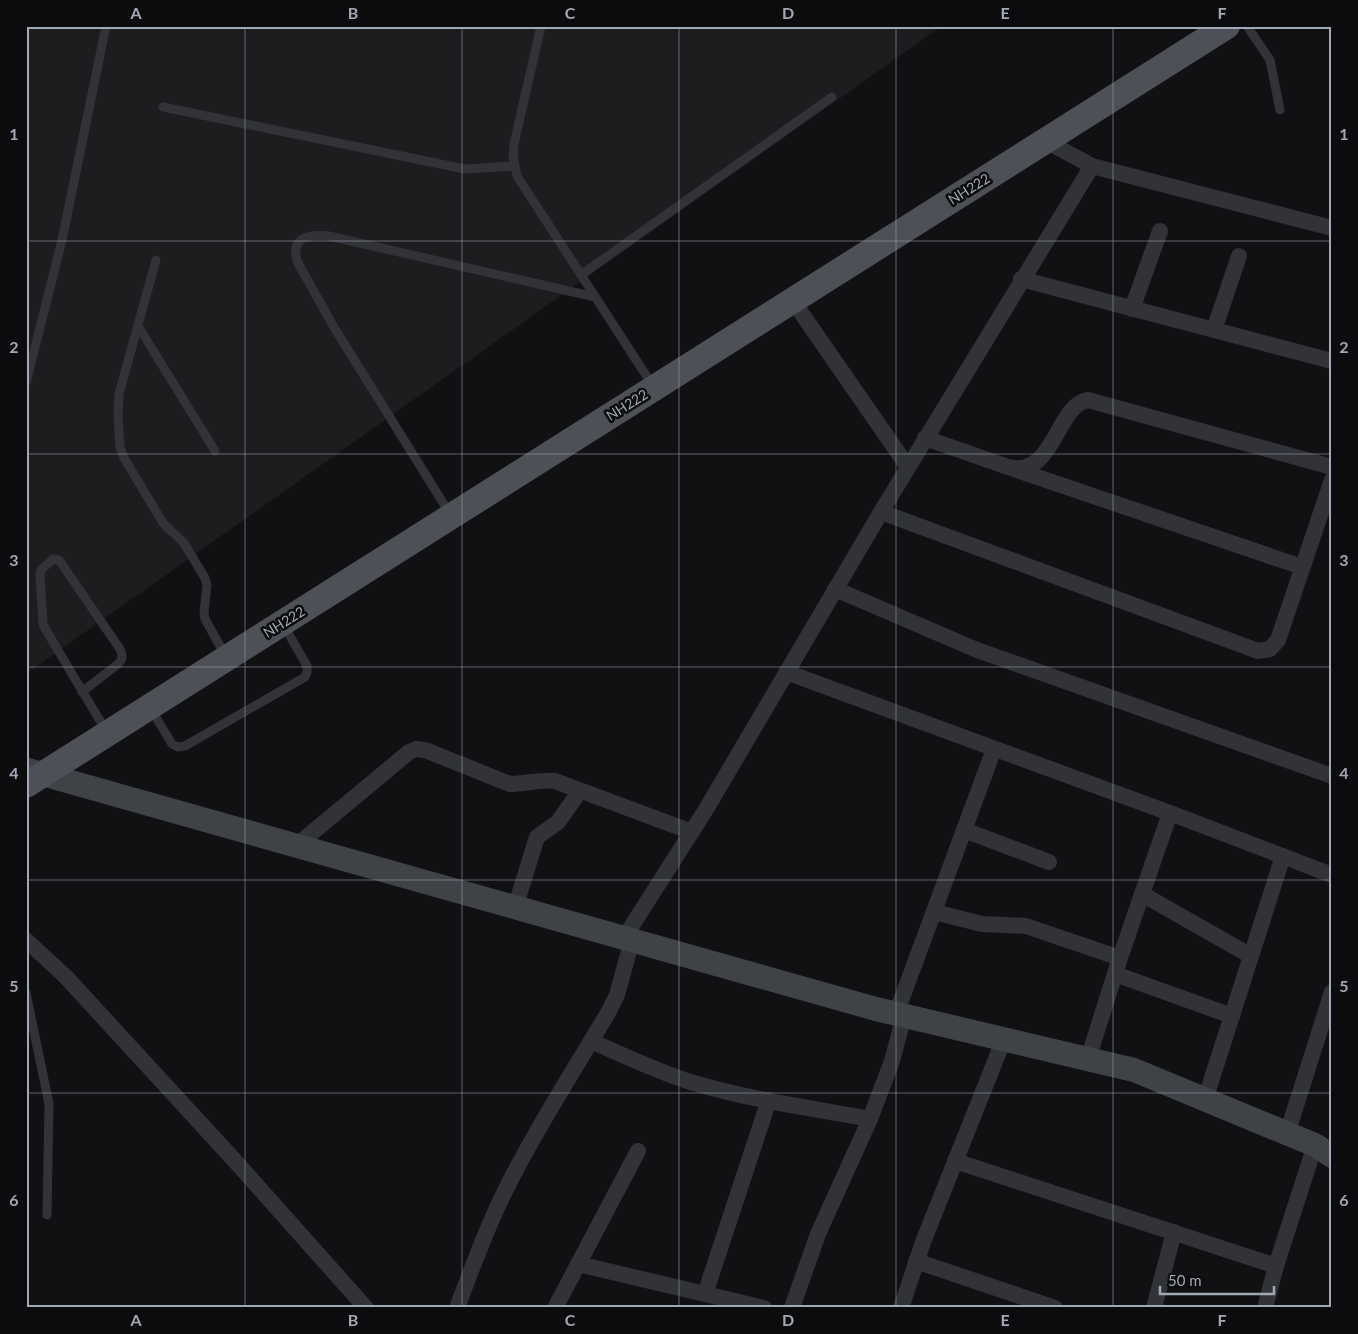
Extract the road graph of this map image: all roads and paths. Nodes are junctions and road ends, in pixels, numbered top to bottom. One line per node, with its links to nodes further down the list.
1 (106, 26): 23 (lane)
2 (541, 26): 9 (lane)
3 (1227, 26): 8 (main road, NH222)
4 (1247, 26): 7 (lane)
5 (832, 97): 15 (lane)
6 (163, 107): 9 (lane)
7 (1280, 110)
8 (1046, 141): 10 (street); 18 (main road, NH222)
9 (514, 166): 15 (lane)
10 (1092, 166): 11 (street); 16 (street)
11 (1332, 228)
12 (1160, 231): 19 (street)
13 (1239, 256): 21 (street)
14 (156, 260): 20 (lane)
15 (581, 275): 17 (lane)
16 (1022, 279): 19 (street); 25 (street)
17 (595, 296): 24 (lane); 32 (lane)
18 (793, 301): 24 (main road, NH222); 27 (street)
19 (1132, 309): 21 (street)
20 (138, 326): 26 (lane); 36 (lane)
21 (1214, 330): 22 (street)
22 (1332, 362)
23 (26, 383)
24 (654, 388): 32 (main road, NH222)
25 (925, 438): 27 (street); 29 (street)
26 (215, 451)
27 (908, 467): 31 (street)
28 (1332, 467): 29 (street)
29 (1014, 469): 33 (street)
30 (1332, 480): 33 (street)
31 (881, 512): 33 (street); 34 (street)
32 (452, 516): 35 (main road, NH222)
33 (1302, 567)
34 (835, 589): 37 (street); 43 (street)
35 (282, 623): 36 (main road, NH222); 39 (lane)
36 (227, 658): 39 (main road, NH222)
37 (786, 672): 41 (street); 47 (street)
38 (82, 692): 38 (lane); 40 (lane)
39 (149, 707): 40 (main road, NH222)
40 (107, 733): 42 (main road, NH222)
41 (994, 749): 45 (street); 46 (street)
42 (31, 776): 48 (street)
43 (1332, 776)
44 (580, 791): 47 (street); 48 (street); 53 (street)
45 (1170, 813): 49 (street); 52 (street)
46 (964, 830): 50 (street); 54 (street)
47 (692, 832): 55 (street)
48 (296, 846): 53 (street)
49 (1283, 856): 51 (street); 57 (street)
50 (1049, 862)
51 (1332, 876)
52 (1142, 894): 57 (street); 58 (street)
53 (515, 908): 55 (street)
54 (934, 912): 58 (street); 62 (street)
55 (628, 939): 62 (street); 66 (street)
56 (26, 940): 82 (street)
57 (1251, 956): 63 (street)
58 (1120, 958): 59 (street)
59 (1115, 974): 63 (street); 67 (street)
60 (1332, 992): 64 (street)
61 (26, 993): 75 (lane)
62 (900, 1015): 65 (street); 70 (street)
63 (1232, 1016): 69 (street)
64 (1325, 1032): 71 (street)
65 (1004, 1040): 67 (street); 74 (street)
66 (591, 1041): 68 (street); 83 (street)
67 (1088, 1059): 69 (street)
68 (769, 1100): 70 (street); 80 (street)
69 (1206, 1100): 71 (street)
70 (870, 1119): 86 (street)
71 (1287, 1134): 73 (street)
72 (638, 1150): 78 (street)
73 (1323, 1151): 79 (street)
74 (955, 1161): 76 (street); 77 (street)
75 (47, 1215)
76 (1174, 1232): 79 (street); 89 (street)
77 (916, 1261): 81 (street); 87 (street)
78 (578, 1264): 80 (street); 84 (street)
79 (1276, 1266): 90 (street)
80 (705, 1294): 85 (street)
81 (1027, 1303): 88 (street)
82 (366, 1308)
83 (457, 1308)
84 (555, 1308)
85 (764, 1308)
86 (792, 1308)
87 (900, 1308)
88 (1055, 1308)
89 (1154, 1308)
90 (1265, 1308)

